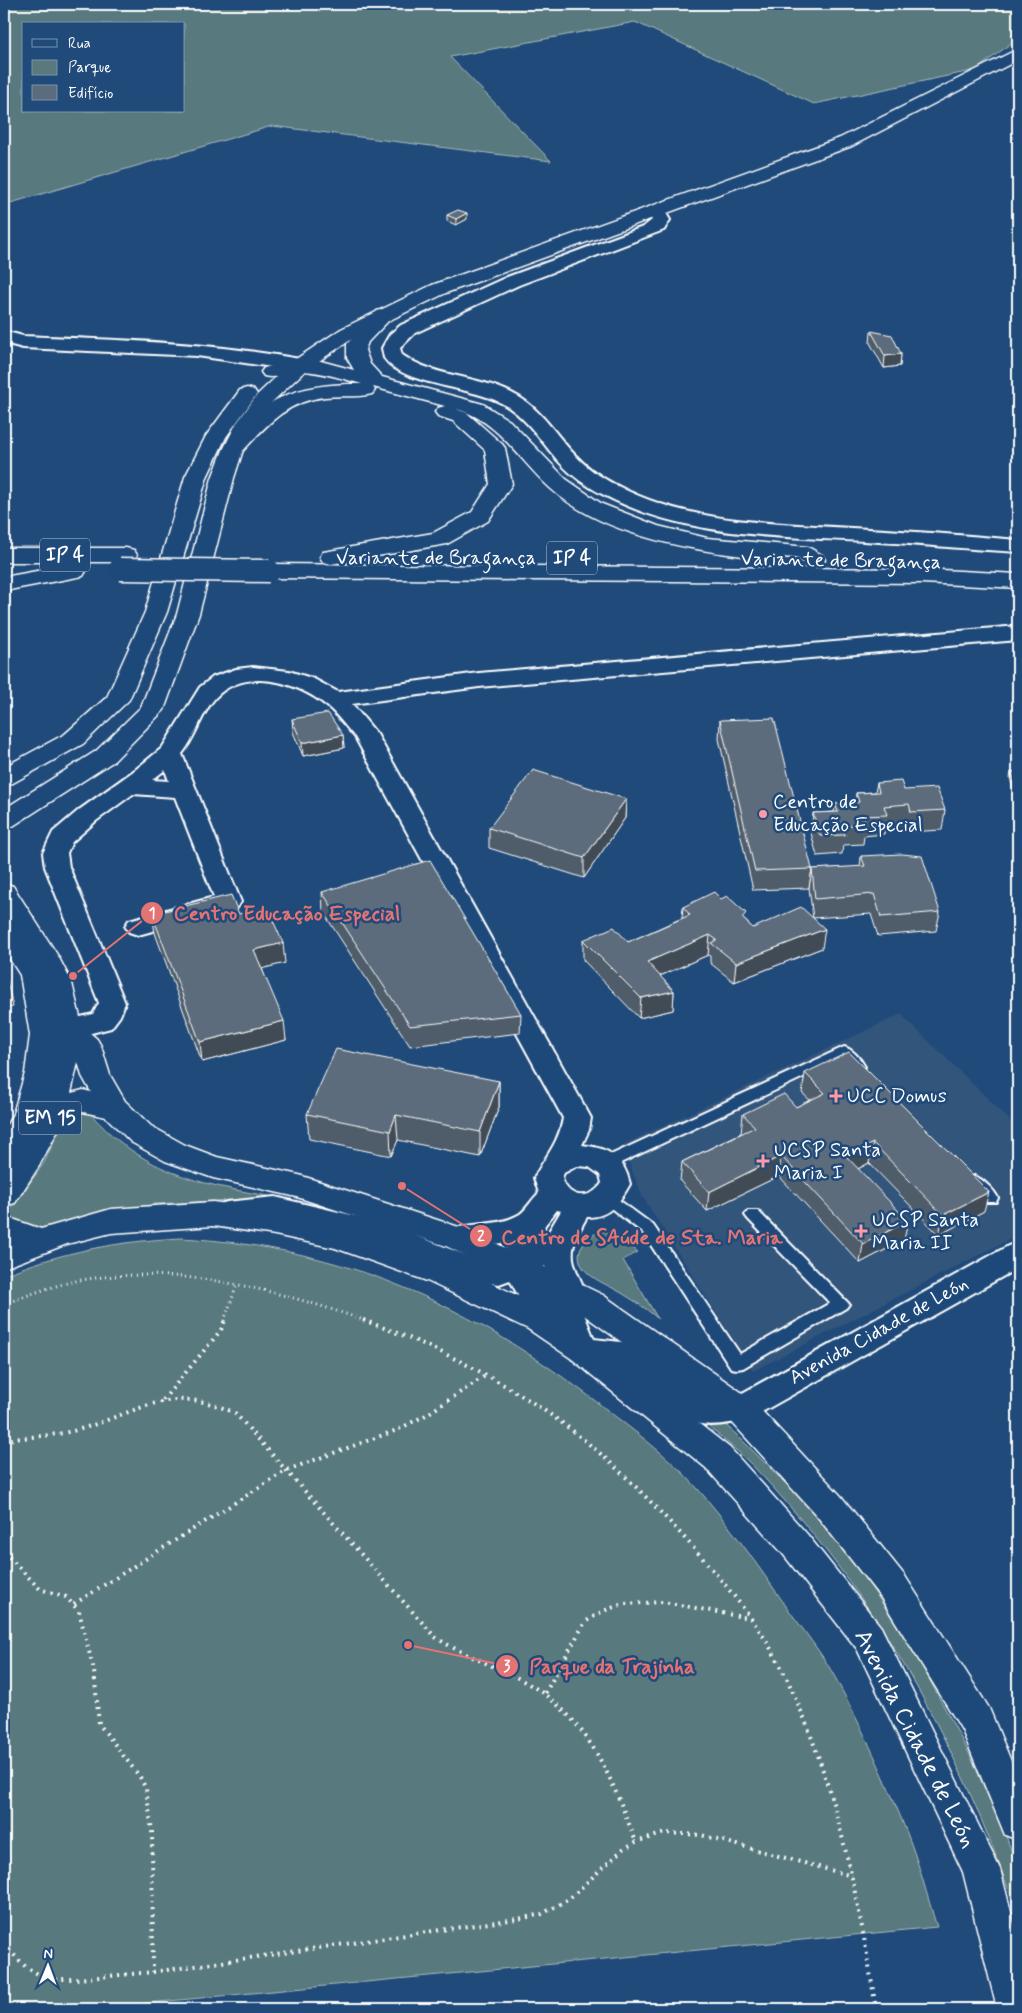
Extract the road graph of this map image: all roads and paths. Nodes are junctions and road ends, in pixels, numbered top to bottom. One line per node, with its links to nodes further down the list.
1 (1018, 54): 2 (main road)
2 (657, 212): 3 (main road); 5 (main road); 8 (street)
3 (384, 315): 5 (main road); 6 (main road)
4 (4, 337): 5 (street)
5 (285, 366): 6 (main road, IP 4); 7 (main road); 22 (main road)
6 (369, 384): 7 (main road, IP 4); 10 (main road, IP 4); 11 (main road)
7 (233, 450): 25 (main road)
8 (1018, 546)
9 (4, 556): 12 (main road, Variante de Bragança / IP 4)
10 (331, 557): 11 (main road, Variante de Bragança / IP 4); 13 (main road, Variante de Bragança / IP 4)
11 (814, 560): 14 (main road, Variante de Bragança / IP 4)
12 (123, 562): 13 (main road, Variante de Bragança / IP 4, bridge); 16 (main road, Variante de Bragança / IP 4)
13 (270, 563): 17 (main road, Variante de Bragança / IP 4)
14 (1018, 567)
15 (4, 571): 16 (main road, Variante de Bragança / IP 4)
16 (75, 571): 18 (main road)
17 (1018, 581)
18 (4, 584)
19 (1018, 632): 20 (street)
20 (334, 700): 21 (street); 33 (street)
21 (170, 753): 23 (street); 24 (street)
22 (4, 777)
23 (127, 786): 24 (street); 29 (street)
24 (184, 790): 28 (street)
25 (4, 820)
26 (4, 892): 27 (main road, EM 15)
27 (13, 926): 29 (main road, EM 15)
28 (138, 926)
29 (57, 1032): 31 (main road); 32 (main road, EM 15)
30 (872, 1080): 36 (lane)
31 (115, 1108): 32 (main road); 47 (main road)
32 (40, 1111): 34 (main road, EM 15); 38 (main road, EM 15)
33 (576, 1124): 35 (street); 36 (street)
34 (4, 1156)
35 (562, 1159): 36 (street); 41 (street)
36 (601, 1160): 39 (street)
37 (963, 1171): 40 (lane)
38 (4, 1195)
39 (608, 1198): 41 (street); 43 (lane)
40 (991, 1198)
41 (566, 1202): 44 (street); 48 (street)
42 (213, 1214): 46 (main road, Avenida Cidade de León); 51 (street); 55 (main road, Avenida Cidade de León)
43 (753, 1215)
44 (532, 1221): 47 (street); 51 (street)
45 (4, 1228): 46 (main road)
46 (51, 1238): 50 (main road, Avenida Cidade de León)
47 (457, 1238): 51 (main road)
48 (559, 1239): 51 (street); 53 (street)
49 (1018, 1254): 58 (street, Avenida Cidade de León)
50 (4, 1256)
51 (518, 1267): 53 (main road); 55 (street)
52 (236, 1285): 54 (path); 56 (path); 57 (path)
53 (572, 1294): 58 (main road)
54 (4, 1304)
55 (583, 1350): 58 (street); 71 (main road, Avenida Cidade de León)
56 (486, 1376): 60 (path); 63 (path)
57 (163, 1400): 59 (path); 60 (path)
58 (740, 1409): 65 (main road)
59 (4, 1440)
60 (287, 1470): 62 (path); 64 (path)
61 (4, 1552): 62 (path)
62 (74, 1604): 69 (path)
63 (749, 1618): 64 (path); 67 (path)
64 (545, 1693): 66 (path)
65 (1018, 1822)
66 (636, 1842): 67 (path); 69 (path)
67 (852, 1876): 70 (path)
68 (4, 1945): 69 (path)
69 (153, 1972)
70 (876, 2009)
71 (1017, 2009)

